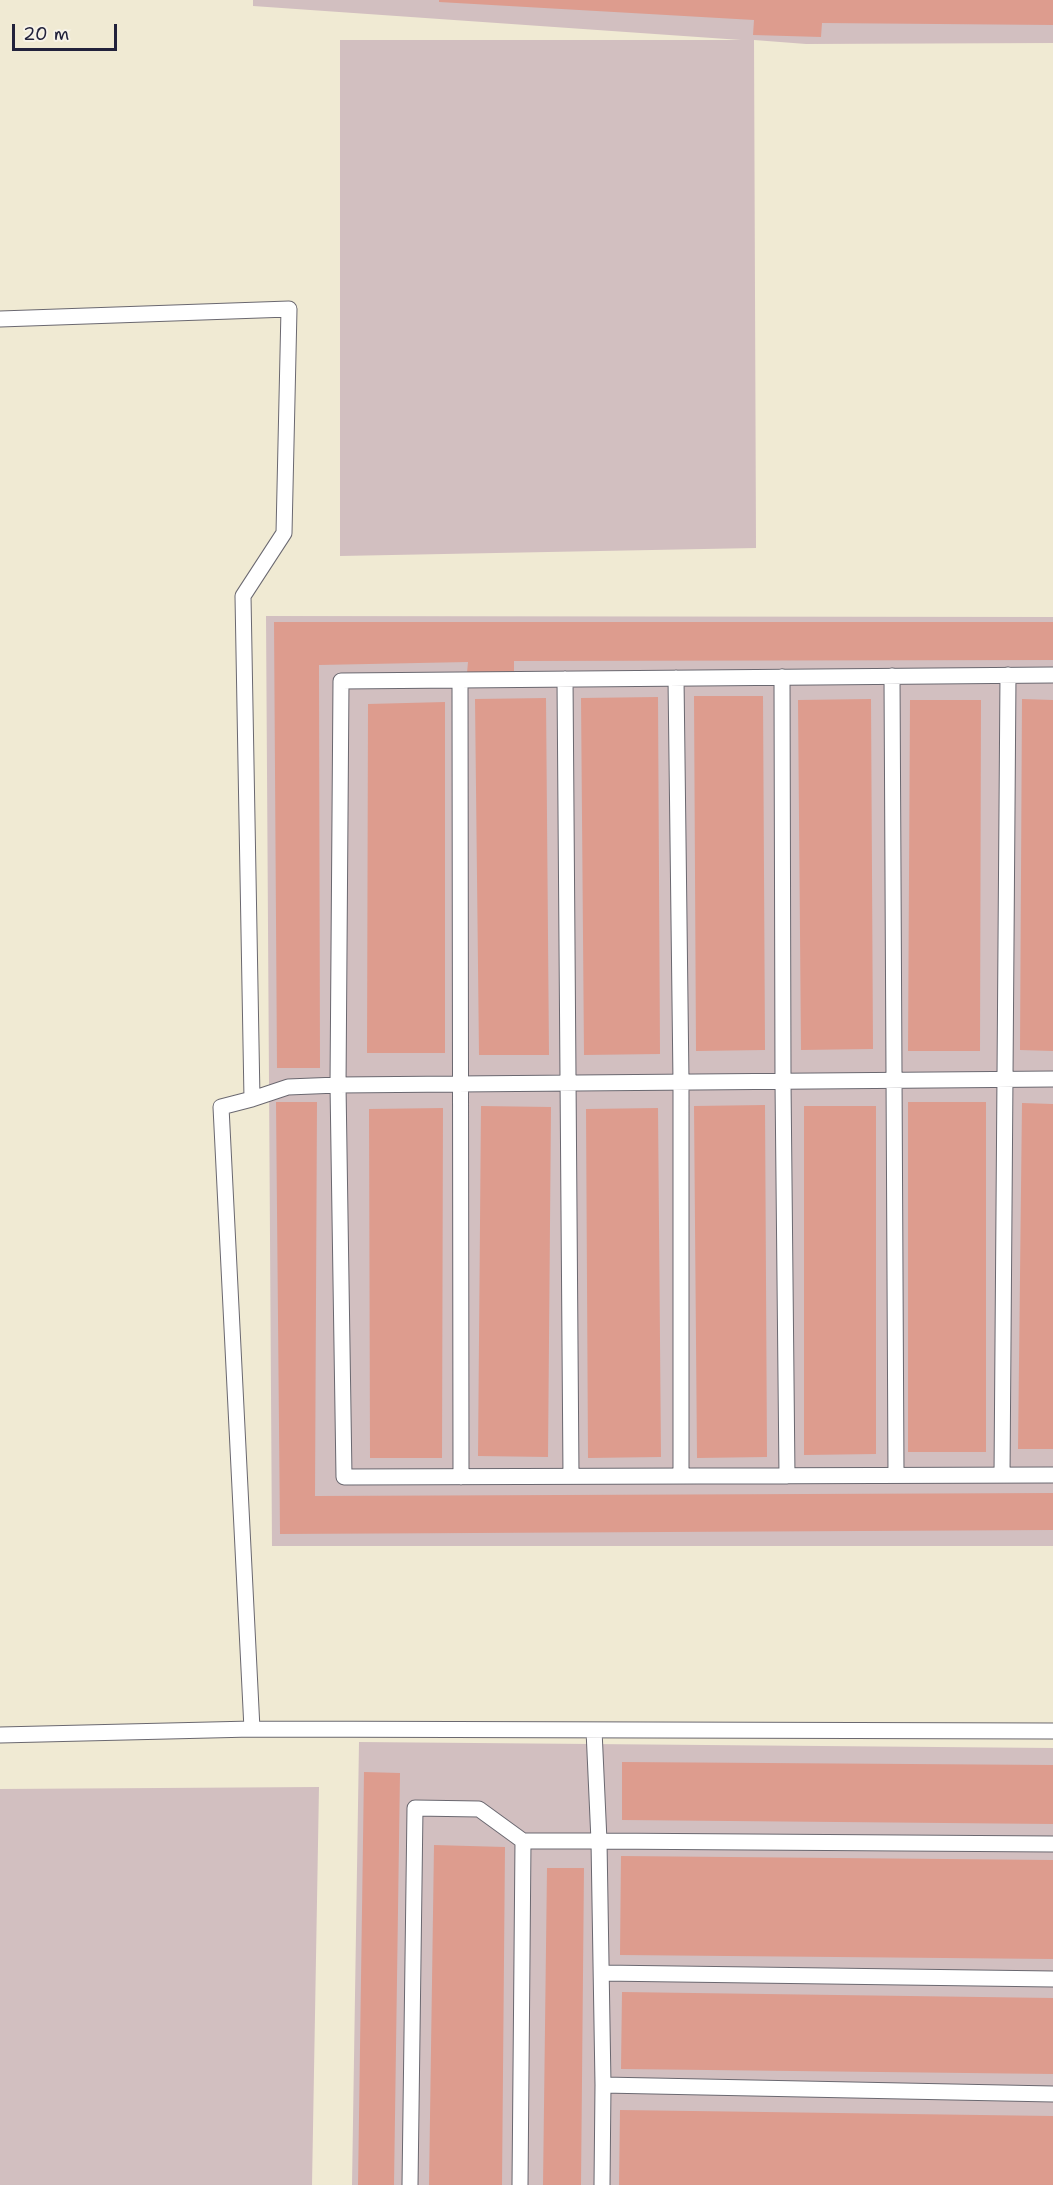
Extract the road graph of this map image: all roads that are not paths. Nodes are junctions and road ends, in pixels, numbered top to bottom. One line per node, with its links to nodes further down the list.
1 (0, 319): 17 (lane)
2 (1008, 675): 3 (lane); 4 (lane); 10 (lane)
3 (1053, 675)
4 (892, 676): 5 (lane); 11 (lane)
5 (782, 677): 6 (lane); 13 (lane)
6 (676, 678): 7 (lane); 12 (lane)
7 (565, 679): 8 (lane); 14 (lane)
8 (460, 680): 15 (lane); 16 (lane)
9 (1053, 1079): 10 (lane)
10 (1006, 1080): 11 (lane); 19 (lane)
11 (893, 1081): 13 (lane); 18 (lane)
12 (681, 1082): 13 (lane); 14 (lane); 22 (lane)
13 (783, 1082): 23 (lane)
14 (569, 1083): 15 (lane); 21 (lane)
15 (460, 1084): 16 (lane); 24 (lane)
16 (338, 1085): 17 (lane); 24 (lane)
17 (252, 1099): 25 (lane)
18 (896, 1475): 19 (lane); 23 (lane)
19 (1002, 1475): 20 (lane)
20 (1053, 1475)
21 (571, 1476): 22 (lane); 24 (lane)
22 (681, 1476): 23 (lane)
23 (787, 1476)
24 (461, 1477)
25 (252, 1730): 26 (lane); 28 (lane)
26 (594, 1730): 27 (lane); 30 (lane)
27 (1053, 1731)
28 (0, 1735)
29 (523, 1841): 30 (lane); 36 (lane); 37 (lane)
30 (599, 1841): 31 (lane); 32 (lane)
31 (1053, 1844)
32 (602, 1973): 33 (lane); 34 (lane)
33 (1053, 1979)
34 (603, 2085): 35 (lane); 38 (lane)
35 (1053, 2094)
36 (410, 2185)
37 (520, 2185)
38 (602, 2185)

